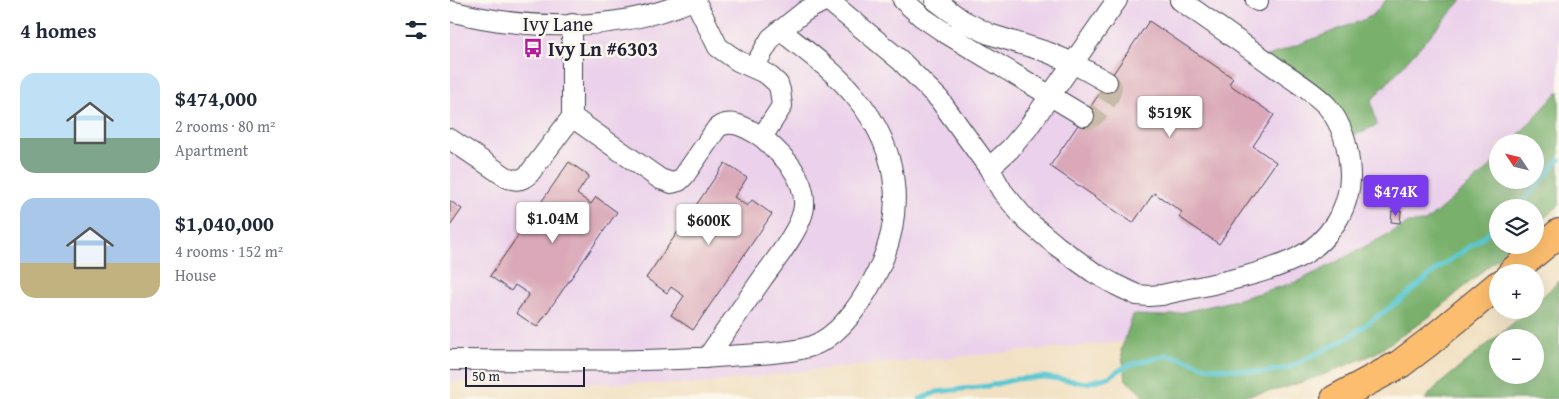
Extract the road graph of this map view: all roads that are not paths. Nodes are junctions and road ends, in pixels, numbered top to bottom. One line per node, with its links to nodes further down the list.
1 (694, 0): 8 (street, Ivy Lane); 11 (street)
2 (827, 0): 9 (street); 18 (street)
3 (902, 0): 13 (street)
4 (935, 0): 10 (street)
5 (1117, 0): 10 (street)
6 (1180, 0): 18 (street)
7 (450, 13): 8 (street, Ivy Lane)
8 (572, 24): 15 (street)
9 (780, 30): 11 (street); 22 (street)
10 (1073, 63): 12 (street); 13 (street)
11 (754, 67): 16 (street)
12 (1107, 82)
13 (1050, 96): 14 (street); 18 (street)
14 (1084, 116)
15 (572, 117): 16 (street); 17 (street)
16 (762, 137): 22 (street)
17 (450, 139)
18 (989, 168)
19 (1559, 233): 20 (highway)
20 (1522, 264)
21 (1489, 292): 24 (highway)
22 (707, 358): 23 (street)
23 (450, 360)
24 (1335, 399)

